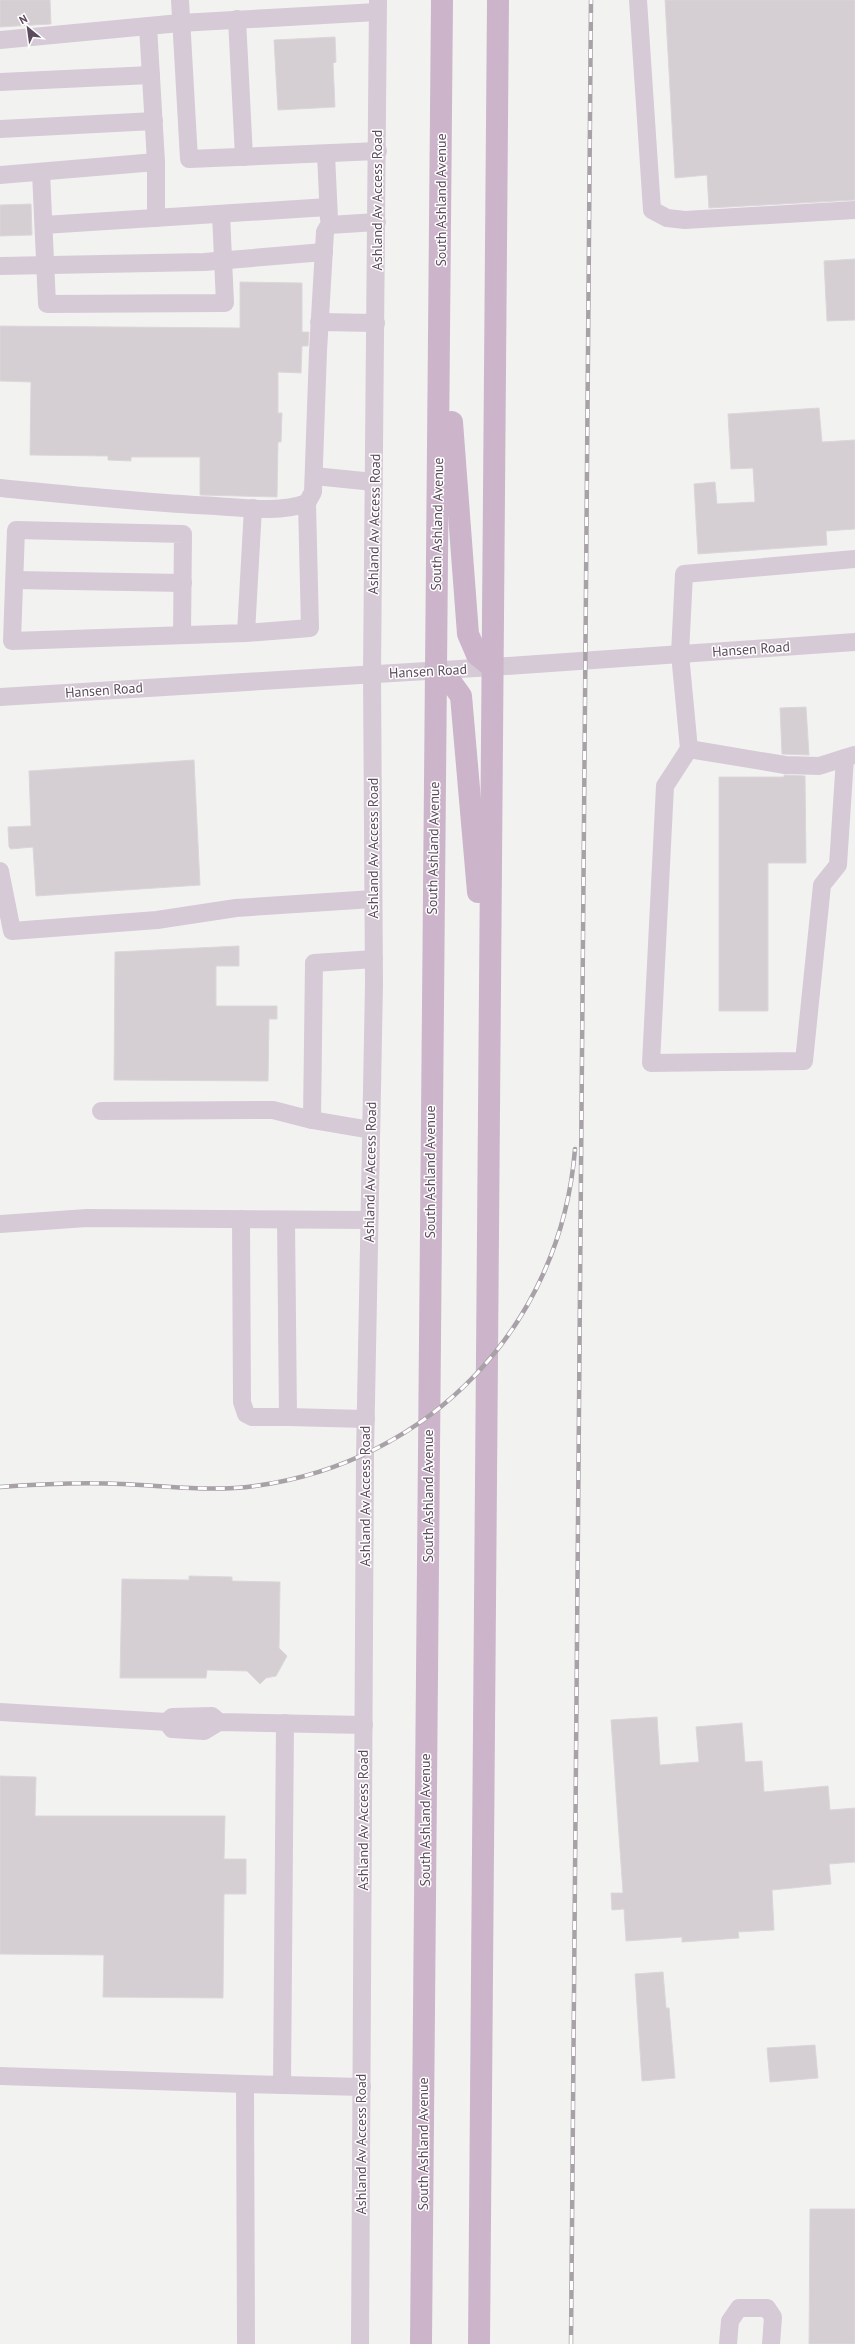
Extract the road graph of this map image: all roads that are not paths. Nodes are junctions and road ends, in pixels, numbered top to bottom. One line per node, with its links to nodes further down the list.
1 (180, 0): 8 (street)
2 (442, 0): 33 (main road, South Ashland Avenue)
3 (498, 0): 46 (main road)
4 (638, 0): 21 (street)
5 (378, 6): 6 (street); 15 (street, Ashland Av Access Road)
6 (318, 7): 7 (street)
7 (237, 20): 8 (street); 17 (street)
8 (180, 23): 9 (street); 17 (street)
9 (148, 26): 10 (street); 11 (street)
10 (0, 40)
11 (151, 75): 12 (street); 13 (street)
12 (0, 82)
13 (154, 121): 14 (street); 18 (street)
14 (0, 129)
15 (378, 151): 16 (street); 25 (street, Ashland Av Access Road)
16 (326, 154): 17 (street); 23 (street)
17 (244, 157)
18 (156, 162): 19 (street); 24 (street)
19 (41, 172): 20 (street); 26 (street)
20 (0, 175)
21 (855, 210)
22 (221, 214): 23 (street); 24 (street); 28 (street)
23 (329, 216): 25 (street); 27 (street)
24 (156, 218): 26 (street)
25 (377, 222): 32 (street, Ashland Av Access Road)
26 (44, 225): 29 (street)
27 (324, 252): 28 (street); 31 (street)
28 (224, 261): 29 (street); 29 (street)
29 (46, 265): 30 (street)
30 (0, 266)
31 (319, 322): 32 (street); 34 (street)
32 (376, 324): 35 (street, Ashland Av Access Road)
33 (440, 340): 46 (main road); 47 (main road, South Ashland Avenue)
34 (314, 476): 35 (street); 37 (street)
35 (374, 482): 48 (street, Ashland Av Access Road)
36 (0, 488): 38 (street)
37 (307, 503): 38 (street); 42 (street)
38 (253, 508): 42 (street)
39 (855, 559): 45 (street)
40 (15, 580): 41 (street); 41 (street); 43 (street)
41 (182, 583): 43 (street)
42 (246, 633): 43 (street)
43 (182, 635)
44 (855, 642): 45 (street, Hansen Road)
45 (680, 654): 46 (street, Hansen Road); 50 (street)
46 (492, 667): 47 (street, Hansen Road); 54 (main road)
47 (435, 670): 48 (street, Hansen Road); 54 (main road); 74 (main road, South Ashland Avenue)
48 (372, 674): 49 (street, Hansen Road); 53 (street, Ashland Av Access Road)
49 (0, 697)
50 (688, 749): 51 (street); 51 (street)
51 (850, 756)
52 (0, 871): 53 (street)
53 (373, 899): 55 (street, Ashland Av Access Road)
54 (490, 930): 75 (main road)
55 (374, 959): 57 (street); 58 (street, Ashland Av Access Road)
56 (101, 1111): 57 (street)
57 (312, 1120): 58 (street)
58 (371, 1130): 61 (street, Ashland Av Access Road)
59 (241, 1220): 60 (street); 62 (street); 63 (street)
60 (286, 1220): 61 (street); 63 (street)
61 (370, 1220): 64 (street, Ashland Av Access Road)
62 (0, 1224)
63 (288, 1417): 64 (street)
64 (366, 1419): 67 (street, Ashland Av Access Road)
65 (0, 1712): 66 (street)
66 (285, 1723): 67 (street); 70 (street)
67 (364, 1725): 71 (street, Ashland Av Access Road)
68 (0, 2076): 69 (street)
69 (245, 2084): 70 (street); 72 (street)
70 (282, 2085): 71 (street)
71 (362, 2087): 73 (street, Ashland Av Access Road)
72 (246, 2344)
73 (360, 2344)
74 (421, 2344)
75 (479, 2344)
76 (728, 2344): 77 (street)
77 (771, 2344)

